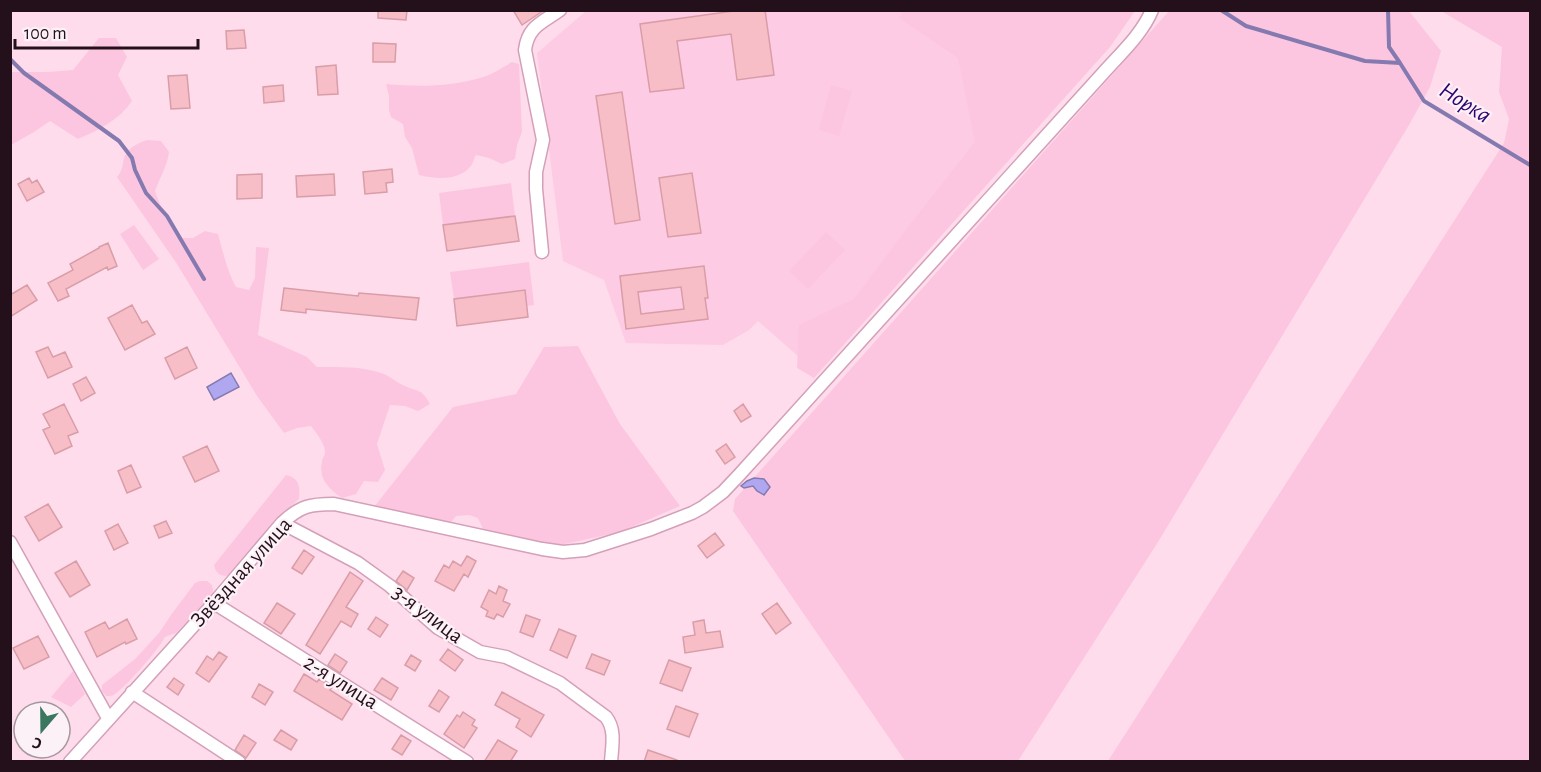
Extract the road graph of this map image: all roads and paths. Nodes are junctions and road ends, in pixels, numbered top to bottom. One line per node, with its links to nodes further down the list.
1 (560, 10): 3 (street)
2 (1152, 10): 4 (street, Звёздная улица)
3 (543, 252)
4 (282, 523): 6 (street, Звёздная улица); 12 (street, 3-я улица)
5 (10, 542): 8 (street)
6 (214, 603): 7 (street, Звёздная улица); 11 (street, 2-я улица)
7 (132, 692): 8 (street, Звёздная улица); 10 (street)
8 (108, 718): 9 (street, Звёздная улица)
9 (70, 762)
10 (239, 762)
11 (467, 762)
12 (611, 762)

